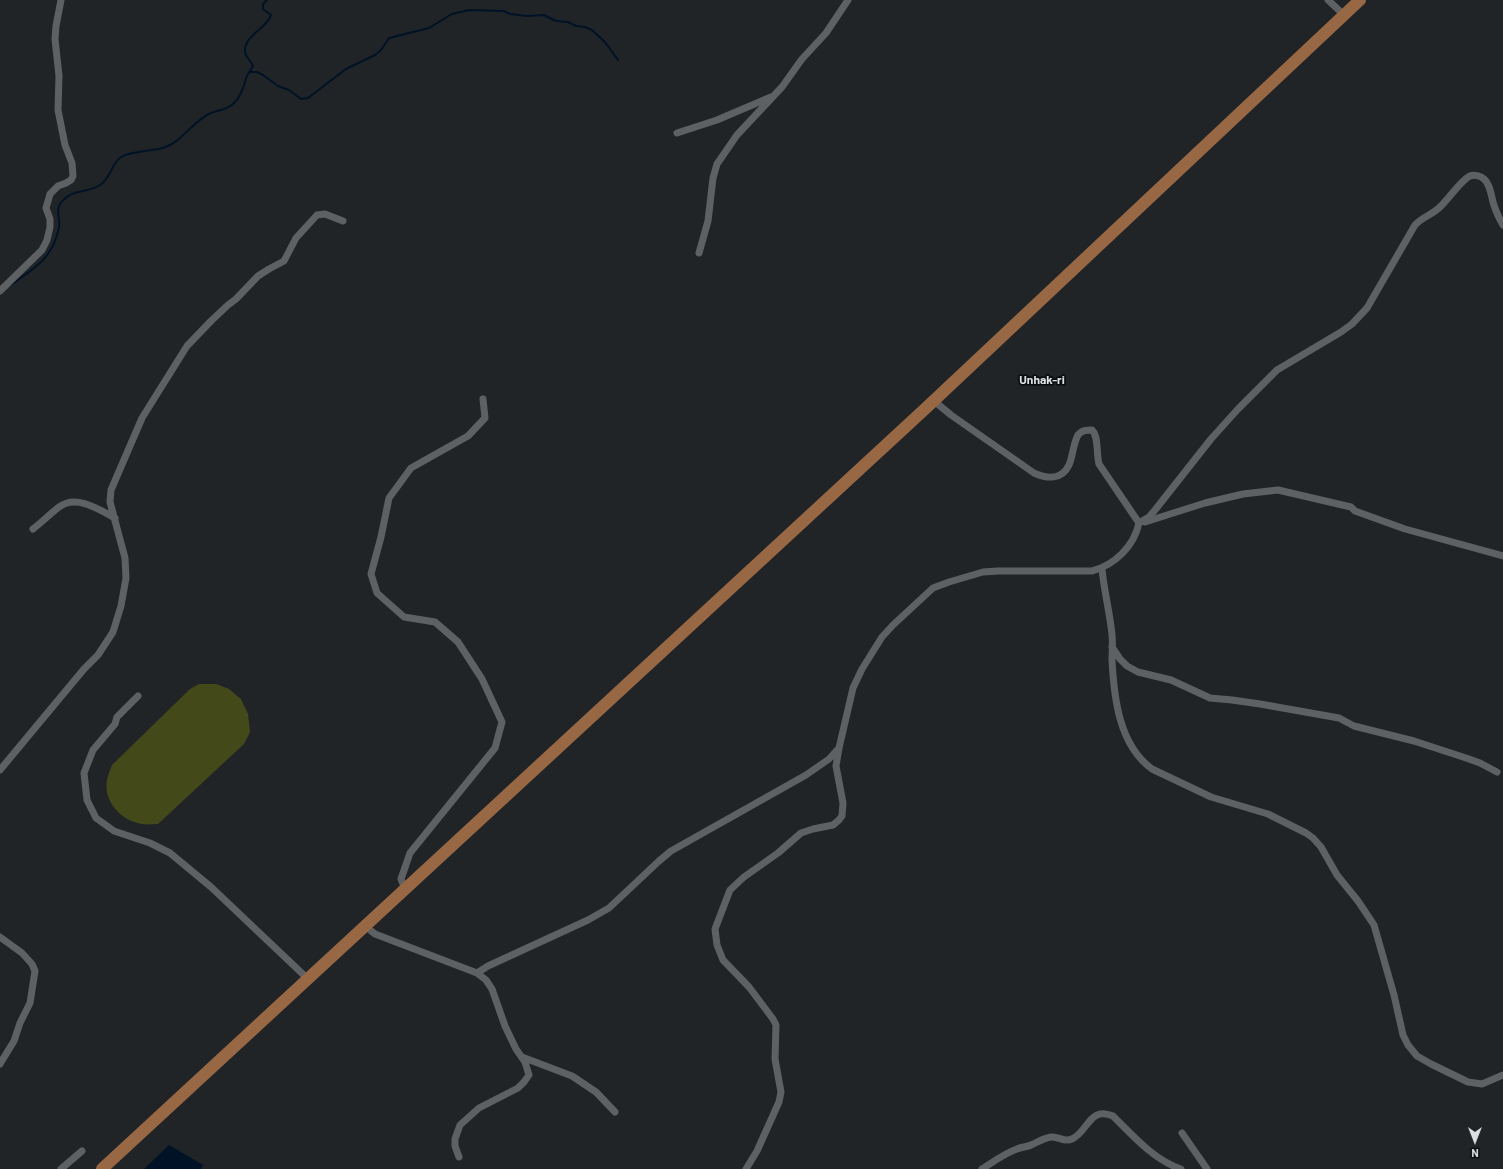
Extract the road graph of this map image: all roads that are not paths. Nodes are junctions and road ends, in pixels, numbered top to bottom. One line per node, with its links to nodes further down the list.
1 (61, 0): 11 (street)
2 (848, 0): 6 (street)
3 (1328, 0): 5 (street)
4 (1360, 0): 5 (main road)
5 (1344, 16): 13 (main road)
6 (773, 96): 7 (street); 10 (street)
7 (677, 132)
8 (343, 221): 14 (street)
9 (1503, 225): 15 (street)
10 (699, 253)
11 (0, 291)
12 (483, 399): 24 (street)
13 (934, 401): 15 (street); 24 (main road)
14 (115, 518): 16 (street); 22 (street)
15 (1139, 523): 17 (street); 18 (street)
16 (33, 529)
17 (1503, 556)
18 (1102, 569): 19 (street); 21 (street)
19 (1112, 647): 23 (street); 31 (street)
20 (138, 696): 28 (street)
21 (839, 748): 27 (street); 38 (street)
22 (0, 770)
23 (1497, 772)
24 (405, 890): 25 (main road)
25 (365, 926): 27 (street); 28 (main road)
26 (0, 937): 30 (street)
27 (477, 973): 29 (street)
28 (308, 979): 37 (main road)
29 (522, 1057): 32 (street); 35 (street)
30 (0, 1064)
31 (1503, 1075)
32 (615, 1112)
33 (1182, 1133): 41 (street)
34 (82, 1152): 36 (street)
35 (460, 1157)
36 (61, 1169)
37 (102, 1169)
38 (746, 1169)
39 (982, 1169): 40 (street)
40 (1181, 1169)
41 (1207, 1169)

